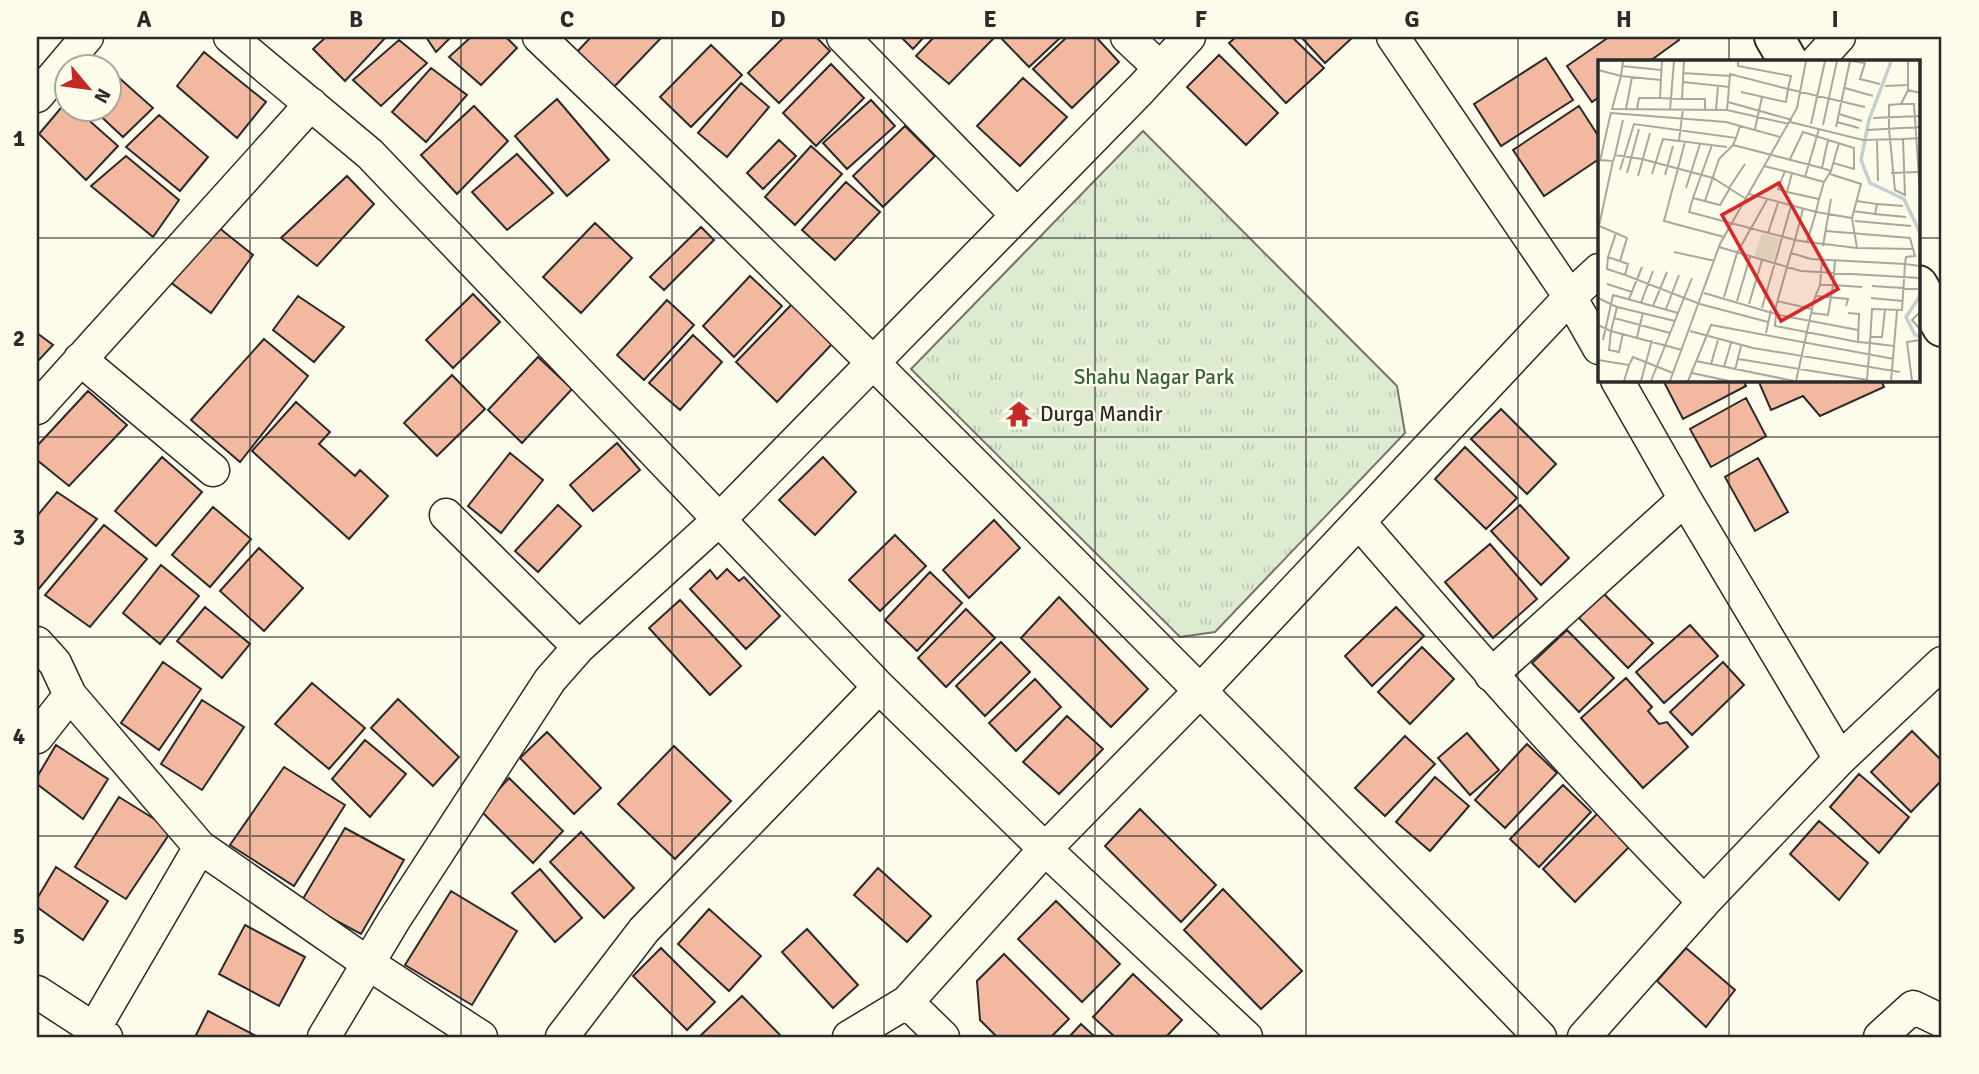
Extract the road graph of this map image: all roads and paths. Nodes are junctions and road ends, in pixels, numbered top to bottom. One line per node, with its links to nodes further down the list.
1 (87, 37): 13 (street)
2 (230, 37): 14 (street)
3 (539, 37): 22 (street)
4 (843, 37): 15 (street)
5 (1127, 37): 12 (street)
6 (1189, 37): 12 (street)
7 (1393, 37): 18 (street)
8 (1774, 37): 10 (street)
9 (1839, 37): 11 (street)
10 (1787, 60)
11 (1818, 60)
12 (1160, 68): 15 (street)
13 (37, 96)
14 (311, 104): 21 (street); 28 (street)
15 (1017, 215): 22 (street)
16 (1598, 271): 18 (street)
17 (1920, 288): 19 (street)
18 (1570, 297): 20 (street); 29 (street)
19 (1942, 327)
20 (1598, 346)
21 (80, 359): 24 (street); 25 (street)
22 (874, 363): 28 (street); 35 (street)
23 (1618, 382): 26 (street)
24 (37, 408)
25 (213, 470)
26 (1685, 499): 33 (street); 38 (street)
27 (446, 515): 31 (street)
28 (720, 519): 31 (street); 34 (street)
29 (1359, 522): 33 (street); 35 (street)
30 (37, 643): 36 (street)
31 (579, 647): 42 (street)
32 (1942, 663): 38 (street)
33 (1491, 675): 41 (street)
34 (879, 687): 40 (street); 49 (street)
35 (1200, 691): 40 (street); 53 (street)
36 (71, 695): 37 (street); 39 (street)
37 (37, 737)
38 (1840, 759): 41 (street)
39 (200, 848): 42 (street); 46 (street)
40 (1045, 849): 44 (street); 52 (street)
41 (1704, 902): 54 (street)
42 (369, 964): 47 (street); 48 (street)
43 (37, 992): 46 (street)
44 (907, 1002): 50 (street); 51 (street)
45 (1942, 1021): 55 (street)
46 (96, 1035)
47 (324, 1037)
48 (481, 1037)
49 (562, 1037)
50 (849, 1037)
51 (943, 1037)
52 (1246, 1037)
53 (1540, 1037)
54 (1584, 1037)
55 (1880, 1037)

